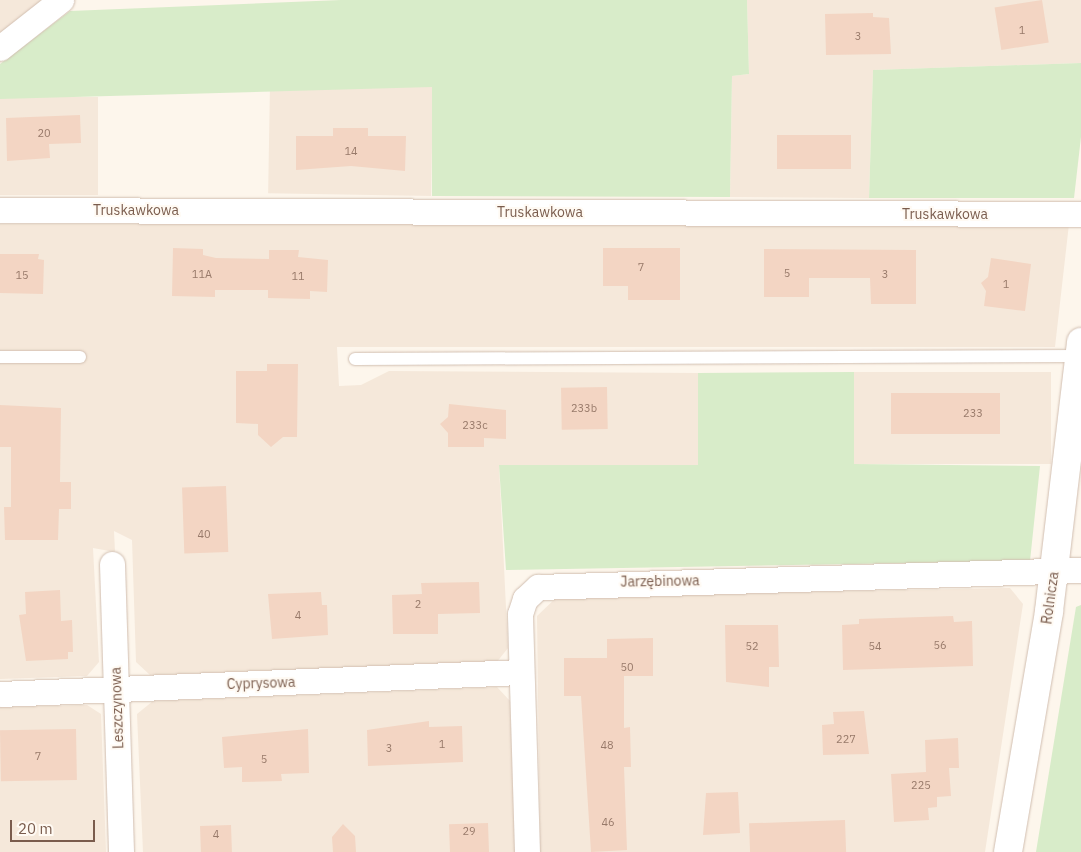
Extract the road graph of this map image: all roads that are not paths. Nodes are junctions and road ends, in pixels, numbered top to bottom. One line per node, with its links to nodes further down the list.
1 (61, 0): 2 (street)
2 (0, 48)
3 (0, 210): 4 (street, Truskawkowa)
4 (1081, 214)
5 (1080, 349): 8 (lane); 11 (street, Rolnicza)
6 (0, 357): 7 (lane)
7 (80, 357)
8 (355, 358)
9 (112, 564): 13 (street, Leszczynowa)
10 (1081, 570): 11 (street, Jarzębinowa)
11 (1054, 571): 12 (street, Jarzębinowa); 17 (street, Rolnicza)
12 (521, 672): 13 (street, Cyprysowa); 16 (street, Jarzębinowa)
13 (117, 689): 14 (street, Cyprysowa); 15 (street, Leszczynowa)
14 (0, 694)
15 (121, 852)
16 (527, 852)
17 (1008, 852)

